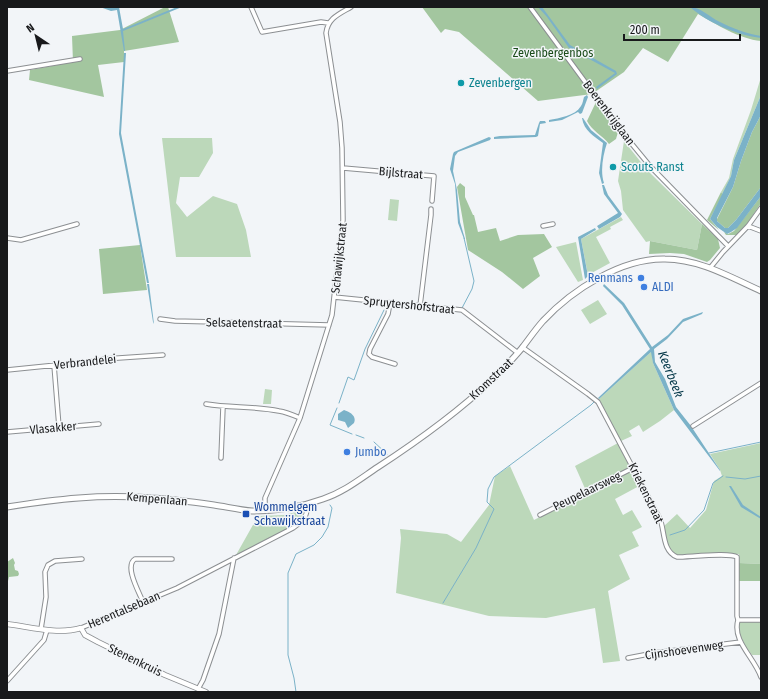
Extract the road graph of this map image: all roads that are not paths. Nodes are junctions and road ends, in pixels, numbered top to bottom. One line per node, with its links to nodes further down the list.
1 (251, 7): 4 (street)
2 (351, 7): 4 (street)
3 (530, 7): 17 (street, Boerenkrijglaan)
4 (328, 23): 7 (street, Schawijkstraat)
5 (80, 59): 6 (street)
6 (7, 71)
7 (343, 168): 8 (street, Bijlstraat); 20 (street, Schawijkstraat)
8 (432, 201)
9 (761, 208): 14 (street)
10 (431, 209): 22 (street)
11 (77, 224): 16 (street)
12 (553, 224): 13 (street)
13 (544, 226)
14 (748, 226): 15 (street); 17 (street)
15 (761, 231)
16 (7, 238)
17 (728, 246): 18 (street)
18 (710, 268): 19 (main road, Kromstraat); 25 (main road, Kromstraat)
19 (761, 291)
20 (334, 297): 21 (street, Spruytershofstraat); 24 (street, Schawijkstraat)
21 (390, 303): 22 (street, Spruytershofstraat); 28 (street)
22 (420, 306): 26 (street, Spruytershofstraat)
23 (160, 319): 24 (street, Selsaetenstraat)
24 (329, 325): 34 (street, Schawijkstraat)
25 (522, 348): 26 (main road, Kromstraat); 40 (street, Kriekenstraat)
26 (518, 352): 41 (main road, Kromstraat)
27 (163, 356): 29 (street, Verbrandelei)
28 (395, 364)
29 (54, 365): 30 (street, Verbrandelei); 37 (street)
30 (7, 370)
31 (761, 383): 36 (street)
32 (206, 404): 33 (street)
33 (223, 407): 34 (street); 39 (street)
34 (300, 418): 43 (street, Schawijkstraat)
35 (99, 424): 37 (street, Vlasakker)
36 (693, 426)
37 (59, 428): 38 (street, Vlasakker)
38 (7, 432)
39 (221, 458)
40 (633, 468): 44 (street, Peupelaarsweg); 49 (street, Kriekenstraat)
41 (307, 504): 43 (main road, Kempenlaan); 45 (street)
42 (7, 507): 43 (main road, Kempenlaan)
43 (265, 511)
44 (540, 515)
45 (234, 558): 48 (street, Herentalsebaan); 59 (street)
46 (82, 559): 53 (street)
47 (172, 559): 48 (street)
48 (143, 602): 52 (street, Herentalsebaan)
49 (738, 620): 50 (street); 55 (street)
50 (761, 620)
51 (7, 624): 53 (street, Herentalsebaan)
52 (81, 628): 54 (street, Herentalsebaan); 59 (street, Stenenkruis)
53 (41, 629): 54 (street, Herentalsebaan)
54 (47, 630): 58 (street)
55 (741, 642): 56 (street, Cijnshoevenweg); 57 (street)
56 (628, 658)
57 (761, 676)
58 (7, 681)
59 (194, 689): 60 (street)
60 (206, 692)

